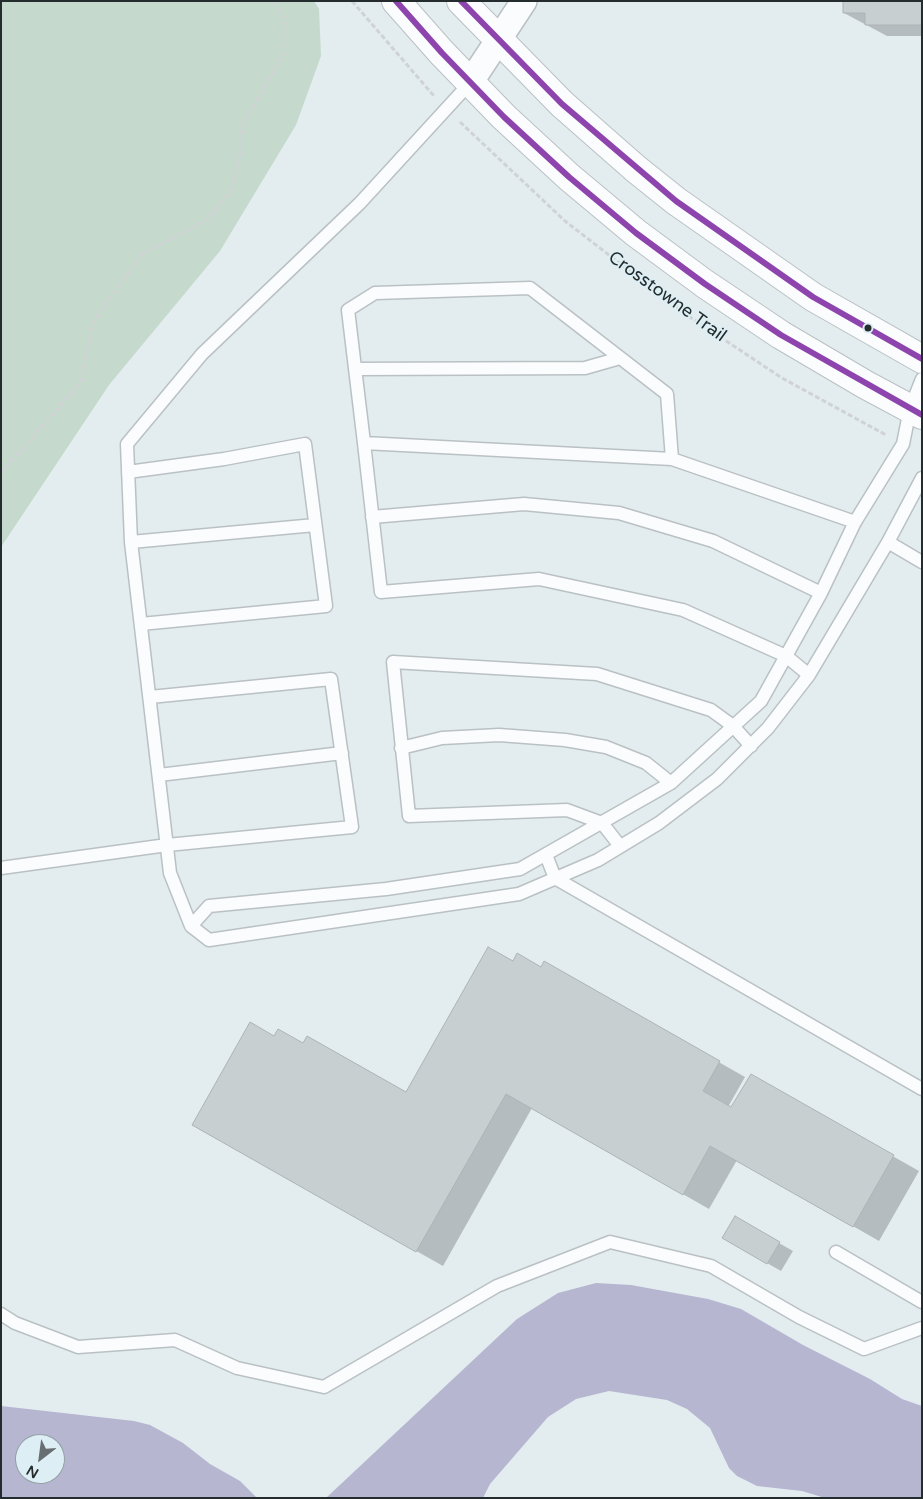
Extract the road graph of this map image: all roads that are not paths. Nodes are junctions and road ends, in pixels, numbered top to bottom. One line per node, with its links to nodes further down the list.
1 (396, 1): 5 (street)
2 (461, 1): 4 (street)
3 (524, 1): 4 (street)
4 (498, 40): 5 (street); 7 (street)
5 (470, 83): 10 (street); 13 (lane)
6 (620, 358): 8 (lane); 8 (lane); 12 (lane)
7 (922, 359)
8 (355, 369): 11 (lane)
9 (922, 379): 10 (lane)
10 (916, 412): 16 (lane)
11 (364, 443): 12 (lane); 15 (lane)
12 (672, 459): 16 (lane)
13 (128, 472): 17 (lane); 18 (lane)
14 (922, 478): 19 (lane)
15 (372, 517): 21 (lane); 23 (lane)
16 (855, 522): 21 (lane)
17 (315, 525): 18 (lane); 22 (lane)
18 (131, 542): 22 (lane)
19 (888, 542): 20 (lane); 24 (lane)
20 (922, 562)
21 (821, 593): 23 (lane)
22 (141, 624): 25 (lane)
23 (786, 656): 24 (lane); 26 (lane)
24 (809, 675): 27 (lane)
25 (150, 696): 29 (lane); 30 (lane)
26 (733, 726): 27 (lane); 28 (lane); 31 (lane)
27 (751, 746): 34 (lane)
28 (402, 748): 31 (lane); 32 (lane)
29 (342, 753): 30 (lane); 33 (lane)
30 (158, 775): 33 (lane)
31 (671, 783): 32 (lane)
32 (602, 823): 34 (lane); 35 (lane)
33 (167, 845): 36 (lane); 38 (lane)
34 (620, 846): 37 (lane)
35 (546, 855): 37 (lane); 38 (lane)
36 (1, 868)
37 (555, 878): 38 (lane); 39 (lane)
38 (191, 926)
39 (922, 1089)
40 (836, 1252): 41 (lane)
41 (922, 1302)
42 (1, 1314): 43 (lane)
43 (922, 1328)

